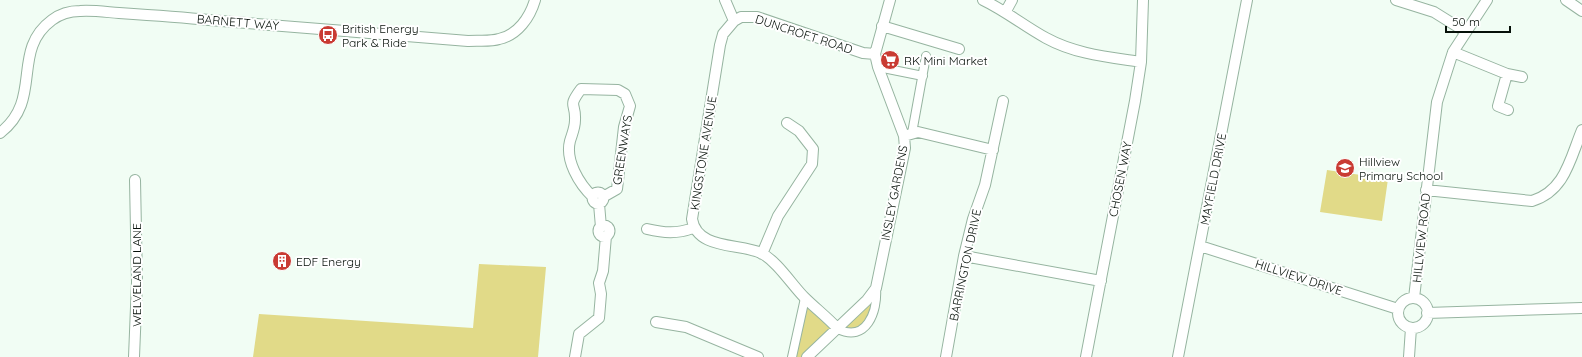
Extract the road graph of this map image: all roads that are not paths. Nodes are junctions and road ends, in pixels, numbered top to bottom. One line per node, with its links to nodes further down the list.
1 (535, 0): 29 (street, BARNETT WAY)
2 (725, 0): 13 (street)
3 (890, 0): 14 (street)
4 (983, 0): 12 (street)
5 (1012, 0): 12 (street)
6 (1143, 0): 20 (street, CHOSEN WAY)
7 (1247, 0): 37 (street, MAYFIELD DRIVE)
8 (1396, 0): 15 (street)
9 (1487, 0): 15 (street, HILLVIEW ROAD)
10 (1566, 0): 11 (street)
11 (1581, 6)
12 (1006, 11): 20 (street)
13 (734, 21): 18 (street, DUNCROFT ROAD); 35 (street, KINGSTONE AVENUE)
14 (882, 26): 16 (street); 18 (street)
15 (1466, 32): 17 (street, HILLVIEW ROAD)
16 (959, 49)
17 (1454, 52): 22 (street); 33 (street, HILLVIEW ROAD)
18 (875, 54): 21 (street, INSLEY GARDENS)
19 (926, 56): 23 (street, INSLEY GARDENS)
20 (1141, 62): 40 (street, CHOSEN WAY)
21 (878, 66): 23 (street); 30 (street, INSLEY GARDENS)
22 (1507, 74): 24 (street); 26 (street)
23 (923, 76): 30 (street, INSLEY GARDENS)
24 (1522, 77)
25 (1003, 102): 31 (street, BARRINGTON DRIVE)
26 (1499, 107)
27 (788, 123): 38 (street)
28 (1582, 130): 33 (street)
29 (0, 133)
30 (908, 135): 31 (street); 41 (street, INSLEY GARDENS)
31 (993, 150): 39 (street, BARRINGTON DRIVE)
32 (131, 183): 50 (street, WELVELAND LANE)
33 (1426, 190): 43 (street, HILLVIEW ROAD)
34 (598, 199): 34 (street, GREENWAYS); 51 (street)
35 (694, 228): 36 (street); 38 (street, KINGSTONE AVENUE)
36 (647, 230)
37 (1200, 246): 45 (street, HILLVIEW DRIVE); 57 (street, MAYFIELD DRIVE)
38 (762, 254): 42 (street, KINGSTONE AVENUE)
39 (964, 256): 40 (street); 55 (street, BARRINGTON DRIVE)
40 (1101, 281): 56 (street, CHOSEN WAY)
41 (876, 288): 49 (street, INSLEY GARDENS); 49 (street, INSLEY GARDENS)
42 (805, 298): 49 (street, KINGSTONE AVENUE); 53 (street)
43 (1414, 298): 45 (street); 46 (street)
44 (1582, 308): 46 (street)
45 (1398, 309): 48 (street)
46 (1428, 313): 48 (street)
47 (656, 322): 52 (street)
48 (1411, 328): 58 (street)
49 (838, 329): 54 (street, INSLEY GARDENS)
50 (134, 357)
51 (575, 357)
52 (758, 357)
53 (792, 357)
54 (808, 357)
55 (946, 357)
56 (1086, 357)
57 (1178, 357)
58 (1408, 357)

